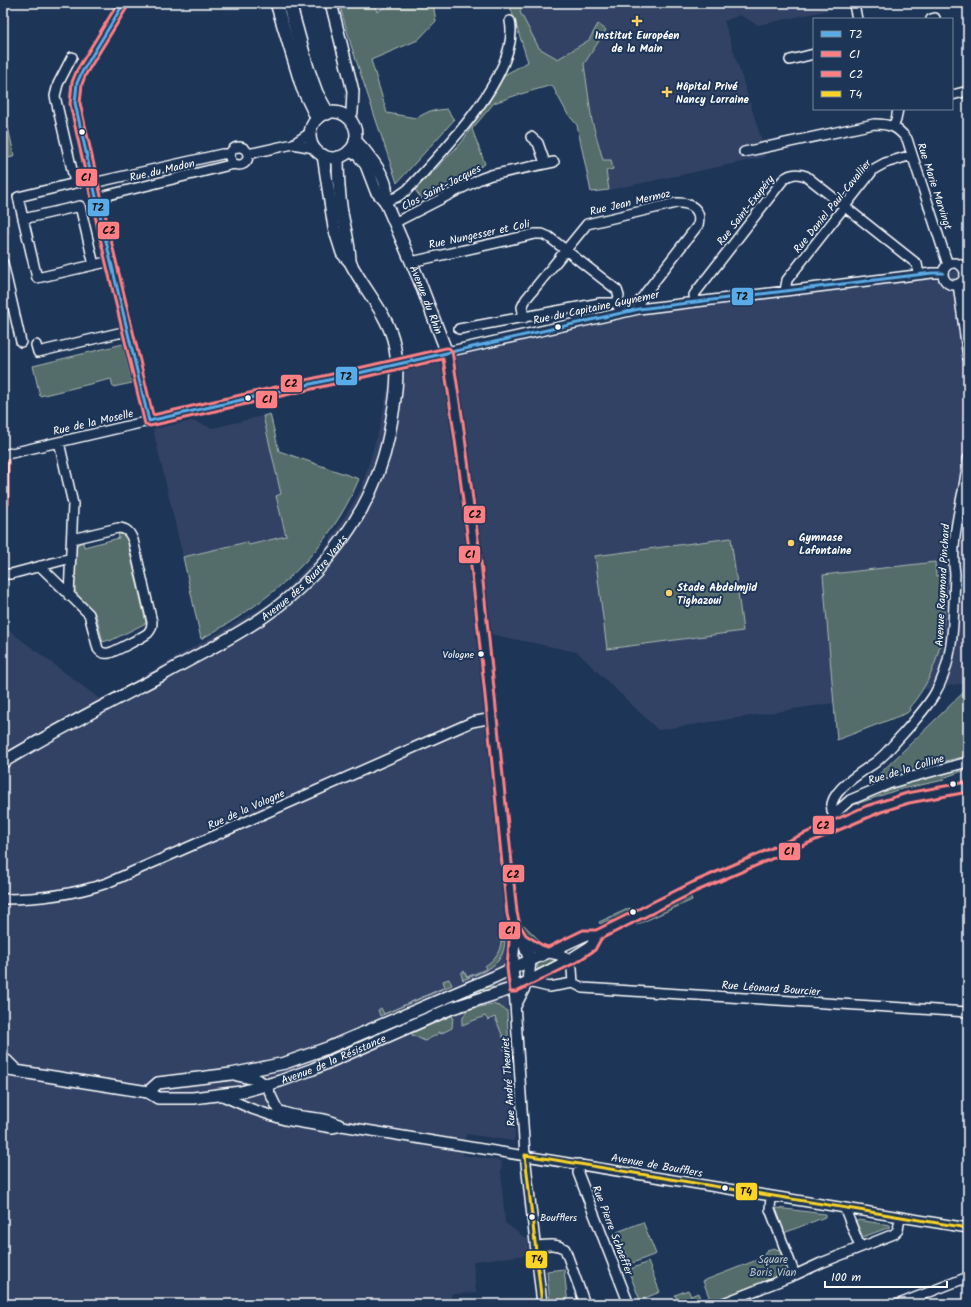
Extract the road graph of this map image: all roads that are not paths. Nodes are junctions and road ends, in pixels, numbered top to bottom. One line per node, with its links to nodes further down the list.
1 (124, 3): 31 (street)
2 (276, 3): 15 (main road)
3 (289, 3): 15 (highway)
4 (331, 3): 13 (main road)
5 (854, 6): 6 (street)
6 (857, 18)
7 (510, 21): 34 (street)
8 (813, 54): 10 (street)
9 (72, 57): 32 (street)
10 (790, 60)
11 (968, 91): 12 (street)
12 (953, 95)
13 (352, 99): 15 (main road); 16 (main road)
14 (898, 110): 17 (street)
15 (327, 114): 16 (main road); 18 (main road)
16 (349, 118): 20 (main road)
17 (893, 126): 24 (street); 28 (street, Rue Marie Marvingt)
18 (310, 133): 21 (street); 22 (main road)
19 (531, 137): 37 (street, Clos Saint-Jacques)
20 (355, 140): 23 (main road); 34 (main road, Avenue du Rhin)
21 (293, 144): 22 (street); 26 (street)
22 (314, 148): 27 (main road)
23 (349, 151): 29 (main road); 34 (main road, Avenue du Rhin)
24 (744, 152)
25 (230, 154): 26 (street); 30 (street); 31 (street, Rue du Madon)
26 (248, 154): 30 (street)
27 (323, 155): 29 (main road); 40 (main road, Avenue des Quatre Vents)
28 (912, 155): 35 (street, Rue Daniel Paul-Cavallier); 44 (street, Rue Marie Marvingt)
29 (338, 157): 40 (main road, Avenue des Quatre Vents)
30 (234, 164): 33 (street, Rue du Madon)
31 (92, 181): 32 (street, Rue du Madon); 33 (street)
32 (75, 183): 36 (street, Rue du Madon)
33 (96, 198): 39 (street)
34 (385, 200): 37 (main road, Avenue du Rhin)
35 (845, 207): 46 (street, Rue Saint-Exupéry); 48 (street, Rue Daniel Paul-Cavallier); 50 (street, Rue Saint-Exupéry)
36 (23, 219): 43 (street); 43 (street)
37 (394, 223): 41 (main road, Avenue du Rhin)
38 (565, 250): 41 (street, Rue Nungesser et Coli); 51 (street, Rue Nungesser et Coli); 52 (street, Rue Jean Mermoz); 54 (street, Rue Jean Mermoz)
39 (111, 261): 43 (street); 56 (street)
40 (350, 262): 73 (main road, Avenue des Quatre Vents)
41 (411, 262): 59 (main road, Avenue du Rhin)
42 (3, 263): 49 (street)
43 (94, 265)
44 (946, 269): 45 (street); 46 (street, Rue du Capitaine Guynemer); 47 (street)
45 (966, 269): 47 (street)
46 (919, 274): 48 (street, Rue du Capitaine Guynemer)
47 (958, 284): 60 (street)
48 (785, 290): 50 (street, Rue du Capitaine Guynemer)
49 (7, 298): 57 (street)
50 (694, 302): 52 (street, Rue du Capitaine Guynemer)
51 (617, 303): 53 (street); 54 (street)
52 (639, 308): 53 (street, Rue du Capitaine Guynemer)
53 (620, 313): 59 (street, Rue du Capitaine Guynemer)
54 (524, 318): 55 (street)
55 (459, 329)
56 (127, 331): 58 (street); 61 (street)
57 (21, 342)
58 (36, 345)
59 (446, 353): 61 (street, Rue de la Moselle, bridge); 72 (main road, Avenue du Rhin)
60 (968, 358)
61 (148, 421): 62 (street, Rue de la Moselle)
62 (59, 442): 63 (street, Rue de la Moselle); 67 (street)
63 (3, 455)
64 (968, 459): 76 (street, Avenue Raymond Pinchard)
65 (3, 460): 66 (street)
66 (3, 504)
67 (72, 539): 68 (street); 71 (street)
68 (71, 558): 69 (street); 71 (street)
69 (40, 566): 70 (street); 71 (street)
70 (3, 574)
71 (69, 596)
72 (492, 718): 79 (street, Rue de la Vologne); 80 (main road, Avenue du Rhin)
73 (3, 762)
74 (968, 762): 77 (street, Rue de la Colline)
75 (968, 787): 78 (main road)
76 (840, 791): 77 (street); 78 (street, Avenue Raymond Pinchard)
77 (842, 806): 78 (street)
78 (837, 819): 81 (main road)
79 (3, 899)
80 (515, 928): 82 (main road, Avenue du Rhin); 86 (main road, Avenue du Rhin)
81 (597, 934): 83 (main road, Avenue de la Résistance); 85 (main road, Avenue de la Résistance)
82 (522, 939): 83 (main road); 84 (main road, Avenue du Rhin)
83 (549, 952): 84 (main road, Avenue de la Résistance); 85 (main road)
84 (530, 960): 86 (main road, Avenue de la Résistance); 87 (main road)
85 (568, 961): 87 (main road, Avenue de la Résistance); 88 (street)
86 (512, 968): 89 (main road, Avenue du Rhin); 93 (main road, Avenue de la Résistance)
87 (528, 982): 88 (street); 89 (main road, Avenue de la Résistance); 90 (street, Rue André Theuriet)
88 (573, 983): 91 (street, Rue Léonard Bourcier)
89 (514, 988): 90 (street, Rue André Theuriet); 97 (main road, Avenue de la Résistance)
90 (516, 1007): 103 (street, Rue André Theuriet)
91 (968, 1012)
92 (3, 1058): 95 (street)
93 (285, 1063): 96 (main road, Avenue de la Résistance); 97 (main road)
94 (3, 1069): 95 (main road, Avenue de la Résistance)
95 (19, 1072): 99 (main road, Avenue de la Résistance)
96 (231, 1074): 98 (main road); 99 (main road, Avenue de la Résistance)
97 (280, 1081): 98 (main road, Avenue de la Résistance); 101 (street)
98 (266, 1086): 100 (main road, Avenue de la Résistance); 101 (street, Avenue de Boufflers)
99 (148, 1092): 100 (main road, Avenue de la Résistance)
100 (220, 1095): 102 (street, Avenue de Boufflers)
101 (273, 1098): 102 (street, Avenue de Boufflers)
102 (342, 1126): 103 (street, Avenue de Boufflers)
103 (525, 1155): 104 (street, Avenue de Boufflers); 109 (street, Rue André Theuriet)
104 (579, 1164): 105 (street, Avenue de Boufflers); 115 (street, Rue Pierre Schaeffer)
105 (771, 1197): 106 (street, Avenue de Boufflers); 111 (street)
106 (845, 1209): 107 (street, Avenue de Boufflers); 110 (street)
107 (900, 1218): 108 (street, Avenue de Boufflers); 110 (street)
108 (968, 1228)
109 (536, 1246): 113 (street, Rue André Theuriet); 114 (street)
110 (860, 1247): 111 (street)
111 (795, 1275): 116 (street)
112 (968, 1277): 117 (street)
113 (542, 1304)
114 (585, 1304)
115 (628, 1304)
116 (722, 1304)
117 (899, 1304)

